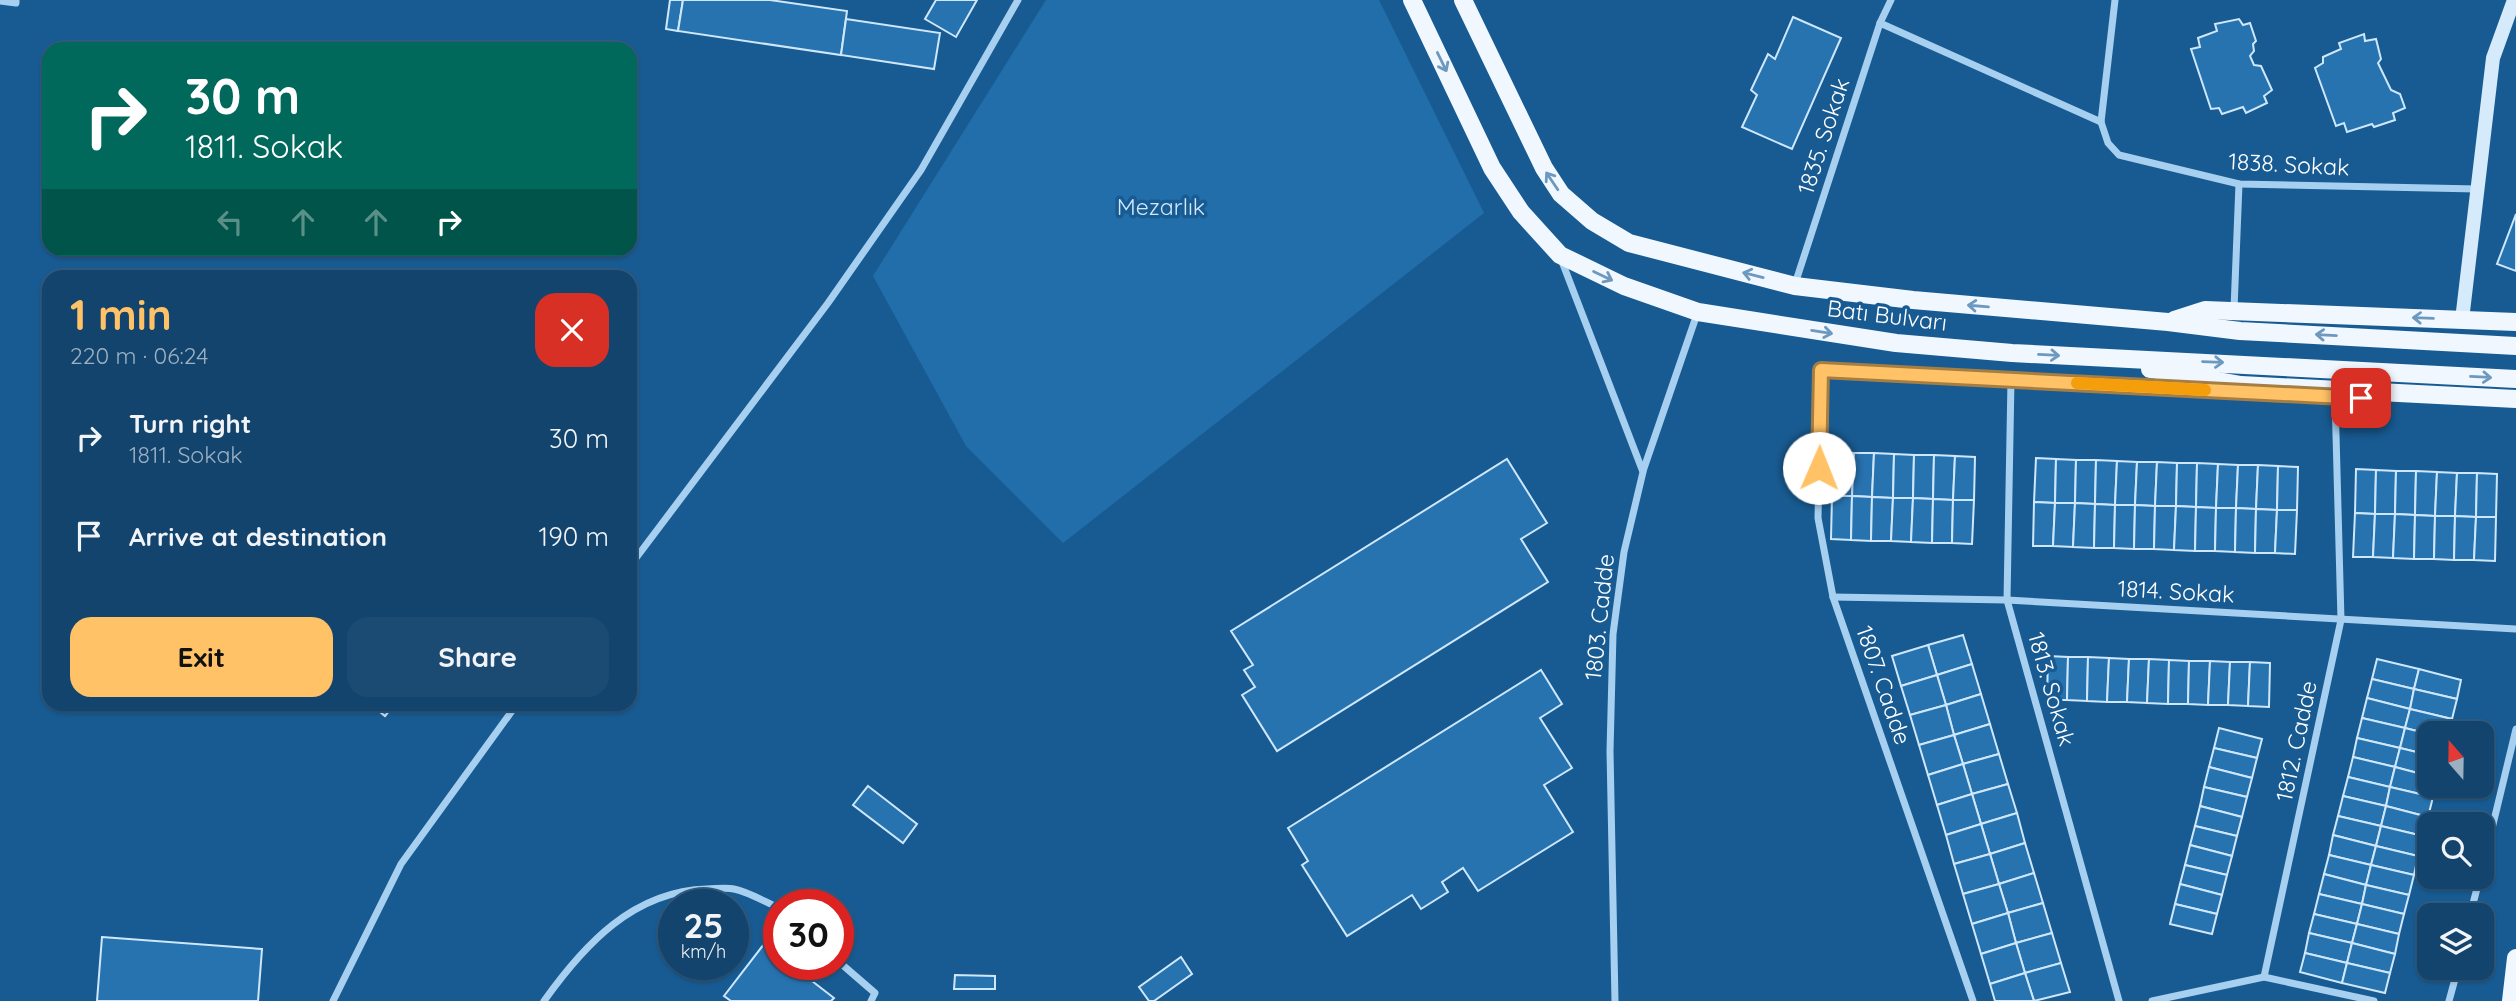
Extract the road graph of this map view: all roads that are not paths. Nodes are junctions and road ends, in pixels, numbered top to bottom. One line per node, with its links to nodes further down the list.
1 (16, 0): 8 (street)
2 (1018, 0): 28 (street)
3 (1412, 0): 13 (main road, Batı Bulvarı, one-way to 13)
4 (1464, 0): 14 (main road, Batı Bulvarı, one-way to 4)
5 (1891, 0): 9 (street, 1835. Sokak)
6 (2115, 0): 10 (street)
7 (2514, 0): 12 (main road)
8 (0, 1)
9 (1880, 23): 10 (street); 14 (street, 1835. Sokak)
10 (2101, 122): 11 (street, 1838. Sokak)
11 (2239, 184): 12 (street, 1838. Sokak); 16 (street)
12 (2477, 189): 17 (main road)
13 (1560, 255): 15 (main road, Batı Bulvarı, one-way to 15); 27 (street)
14 (1795, 286): 18 (main road, Batı Bulvarı, one-way to 14)
15 (1698, 312): 21 (main road, Batı Bulvarı, one-way to 21); 27 (street, 1803. Cadde)
16 (2234, 312): 17 (main road, one-way to 16); 18 (main road)
17 (2462, 320): 19 (main road)
18 (2168, 322): 20 (main road, Batı Bulvarı, one-way to 18)
19 (2516, 322)
20 (2516, 346)
21 (2136, 359): 22 (main road, Batı Bulvarı, one-way to 22); 25 (main road)
22 (2516, 379)
23 (2011, 380): 24 (street); 29 (street, 1807. Cadde); 30 (street, 1813. Sokak)
24 (2335, 397): 26 (street); 31 (street, 1812. Cadde)
25 (2516, 398)
26 (2516, 406)
27 (1643, 472): 44 (street, 1803. Cadde)
28 (637, 557)
29 (1833, 597): 30 (street, 1814. Sokak); 45 (street, 1807. Cadde)
30 (2007, 600): 31 (street, 1814. Sokak); 46 (street, 1813. Sokak)
31 (2342, 621): 32 (street, 1814. Sokak); 39 (street, 1812. Cadde)
32 (2516, 629)
33 (512, 711): 41 (street)
34 (2516, 729): 35 (street)
35 (2494, 820)
36 (763, 901): 42 (street)
37 (2516, 958): 50 (main road)
38 (854, 975): 43 (street)
39 (2264, 977): 47 (street); 48 (street)
40 (2455, 980): 49 (street)
41 (333, 1001)
42 (544, 1001)
43 (871, 1001)
44 (1615, 1001)
45 (1973, 1001)
46 (2119, 1001)
47 (2152, 1001)
48 (2374, 1001)
49 (2449, 1001)
50 (2511, 1001)

